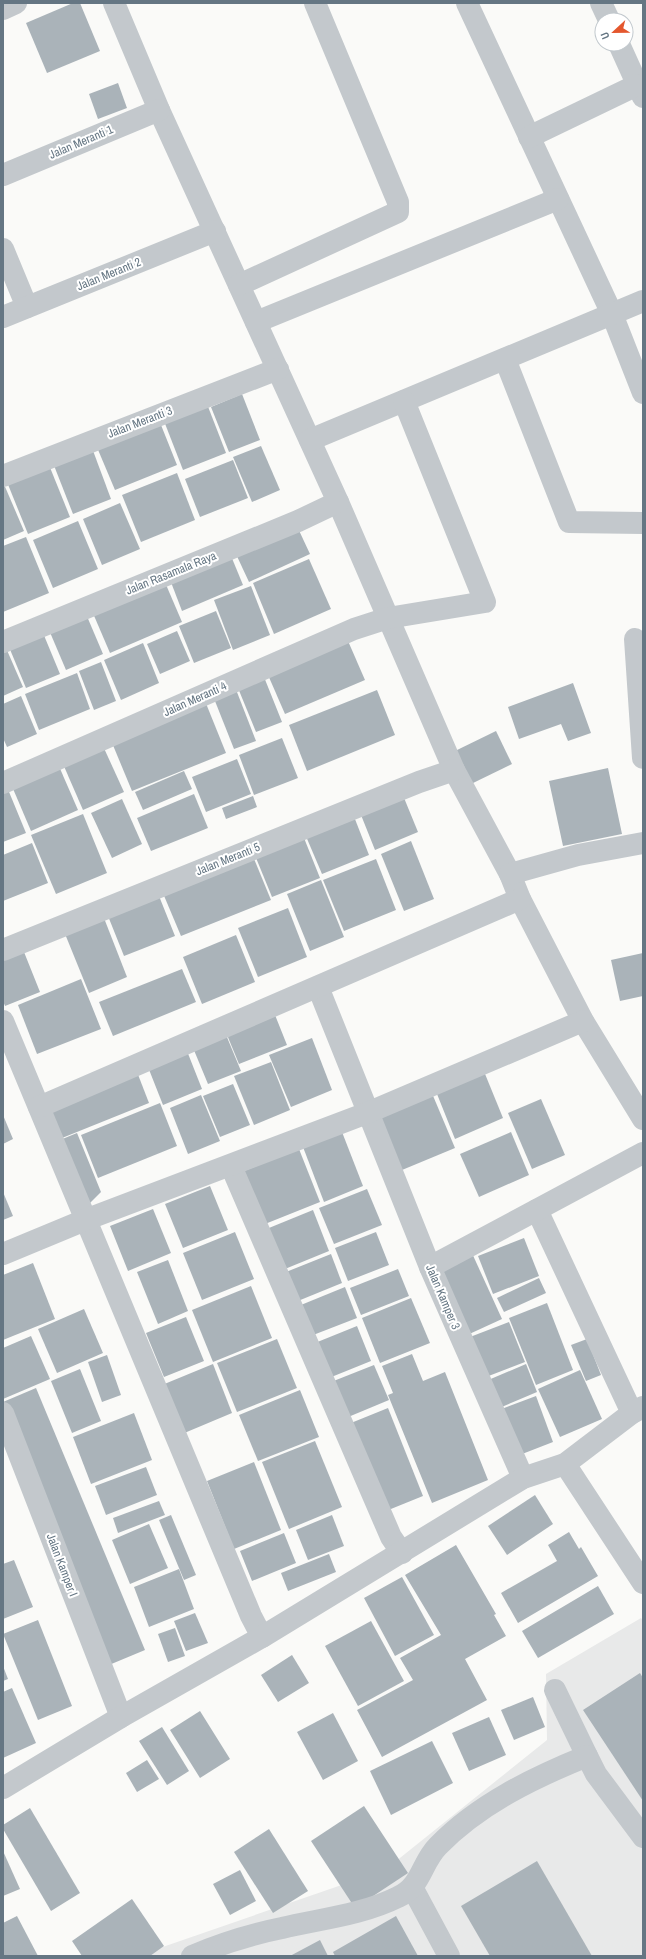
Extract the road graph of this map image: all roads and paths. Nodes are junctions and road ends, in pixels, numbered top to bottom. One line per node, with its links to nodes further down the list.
1 (16, 3): 5 (street)
2 (114, 3): 8 (street)
3 (315, 3): 14 (street)
4 (467, 3): 9 (street)
5 (3, 9)
6 (623, 52): 7 (street)
7 (640, 91): 9 (street)
8 (160, 110): 10 (street, Jalan Meranti 1); 12 (street)
9 (529, 137): 11 (street)
10 (3, 175)
11 (558, 199): 17 (street); 19 (street)
12 (215, 231): 14 (street); 16 (street, Jalan Meranti 2)
13 (3, 249): 16 (street)
14 (239, 285): 19 (street)
15 (643, 301): 17 (street)
16 (27, 307): 18 (street, Jalan Meranti 2)
17 (612, 314): 20 (street); 22 (street)
18 (3, 317)
19 (256, 322): 21 (street)
20 (505, 359): 23 (street); 27 (street)
21 (278, 369): 24 (street); 25 (street, Jalan Meranti 3)
22 (643, 394)
23 (404, 401): 24 (street); 28 (street, Jalan Meranti 4)
24 (310, 440): 26 (street)
25 (3, 476)
26 (338, 502): 28 (street); 30 (street, Jalan Rasamala Raya)
27 (643, 523)
28 (388, 618): 32 (street); 33 (street, Jalan Meranti 4)
29 (635, 639): 31 (street)
30 (3, 642)
31 (643, 758)
32 (454, 770): 35 (street); 37 (street, Jalan Meranti 5)
33 (3, 783)
34 (643, 843): 35 (street)
35 (510, 874): 36 (street)
36 (520, 899): 38 (street); 40 (street)
37 (3, 950)
38 (318, 987): 41 (street); 42 (street, Jalan Kamper 3)
39 (3, 1021): 41 (street)
40 (583, 1021): 42 (street); 43 (street)
41 (39, 1107): 47 (street)
42 (368, 1113): 45 (street); 49 (street, Jalan Kamper 3)
43 (643, 1119)
44 (643, 1153): 46 (street)
45 (231, 1166): 47 (street); 54 (street)
46 (537, 1210): 49 (street); 50 (street)
47 (86, 1220): 48 (street); 56 (street)
48 (3, 1254)
49 (430, 1267): 53 (street, Jalan Kamper 3)
50 (637, 1410): 52 (street)
51 (3, 1413): 58 (street, Jalan Kamper I)
52 (565, 1464): 53 (street); 55 (street)
53 (523, 1478): 54 (street)
54 (402, 1553): 56 (street)
55 (643, 1583)
56 (262, 1637): 58 (street)
57 (555, 1690): 59 (street)
58 (121, 1717): 60 (street)
59 (587, 1756): 61 (street); 62 (street)
60 (3, 1788)
61 (643, 1838)
62 (413, 1889): 63 (street); 64 (street)
63 (192, 1956)
64 (449, 1956)

